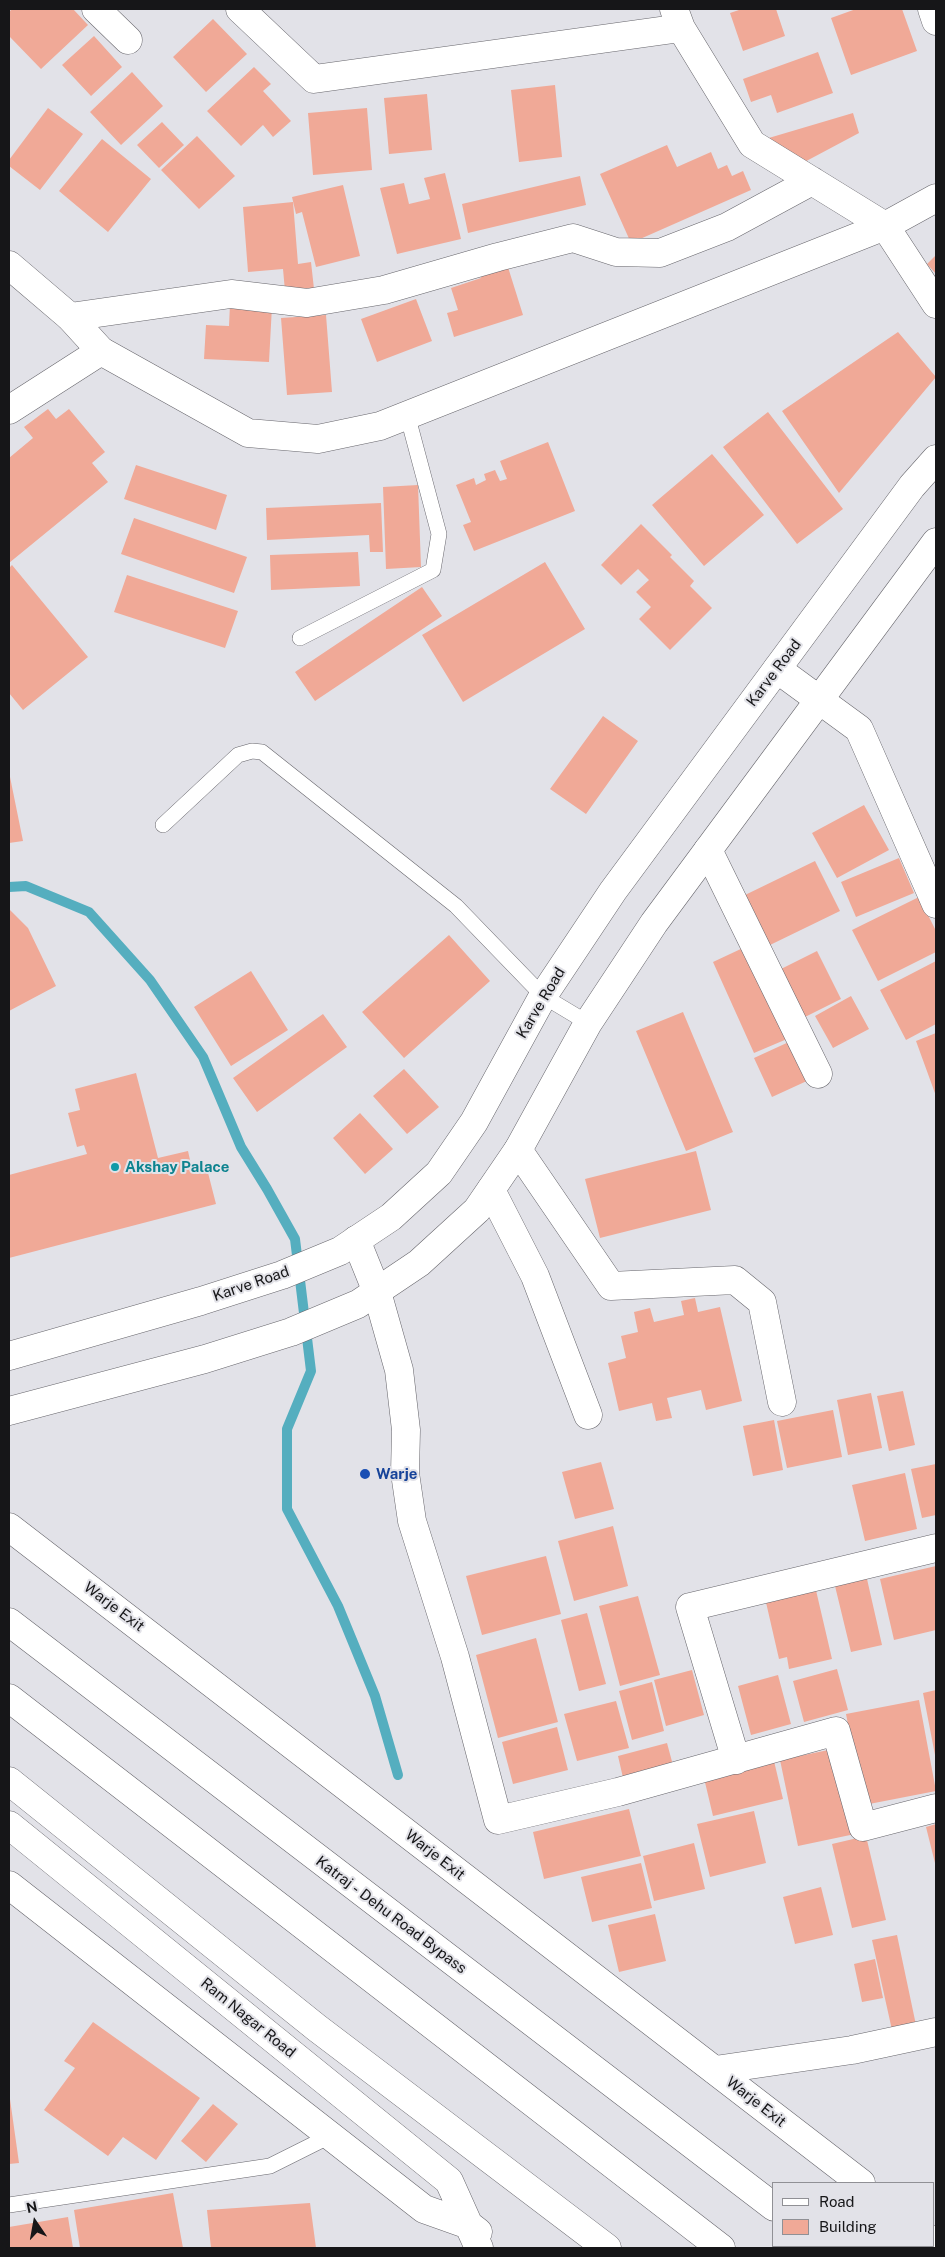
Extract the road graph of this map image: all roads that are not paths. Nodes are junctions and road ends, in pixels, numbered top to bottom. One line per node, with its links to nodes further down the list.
1 (96, 9): 6 (main road)
2 (240, 9): 4 (main road)
3 (932, 9): 5 (main road)
4 (677, 18): 7 (main road)
5 (936, 21)
6 (128, 40)
7 (812, 181): 9 (main road); 12 (main road)
8 (936, 198): 9 (main road)
9 (885, 226): 11 (main road); 15 (main road)
10 (9, 265): 12 (main road)
11 (936, 304)
12 (70, 317): 13 (main road)
13 (101, 351): 14 (main road); 15 (main road)
14 (9, 410)
15 (407, 414): 18 (lane)
16 (936, 459): 19 (main road, Karve Road)
17 (936, 542): 20 (main road)
18 (300, 638)
19 (777, 669): 20 (main road); 24 (main road, Karve Road)
20 (819, 700): 22 (main road); 23 (main road)
21 (163, 825): 24 (lane)
22 (708, 850): 25 (main road); 26 (main road)
23 (936, 904)
24 (543, 996): 25 (lane); 29 (main road, Karve Road)
25 (588, 1023): 27 (main road)
26 (818, 1074)
27 (518, 1150): 28 (main road); 32 (main road)
28 (491, 1190): 30 (main road); 34 (main road)
29 (348, 1246): 30 (main road); 31 (main road, Karve Road)
30 (367, 1298): 33 (main road); 39 (main road)
31 (9, 1356)
32 (782, 1402)
33 (9, 1411)
34 (588, 1415)
35 (9, 1527): 45 (main road, Warje Exit)
36 (936, 1548): 39 (main road)
37 (9, 1622): 49 (main road, Katraj - Dehu Road Bypass)
38 (9, 1698): 53 (main road)
39 (736, 1760): 41 (main road)
40 (9, 1782): 52 (main road)
41 (936, 1808)
42 (9, 1825): 50 (main road, Ram Nagar Road)
43 (9, 1885): 46 (main road)
44 (936, 2032): 45 (main road)
45 (714, 2070): 47 (main road, Warje Exit)
46 (330, 2136): 48 (lane); 50 (main road)
47 (860, 2182)
48 (9, 2205)
49 (772, 2205)
50 (474, 2237): 51 (main road)
51 (497, 2248)
52 (608, 2248)
53 (721, 2248)

